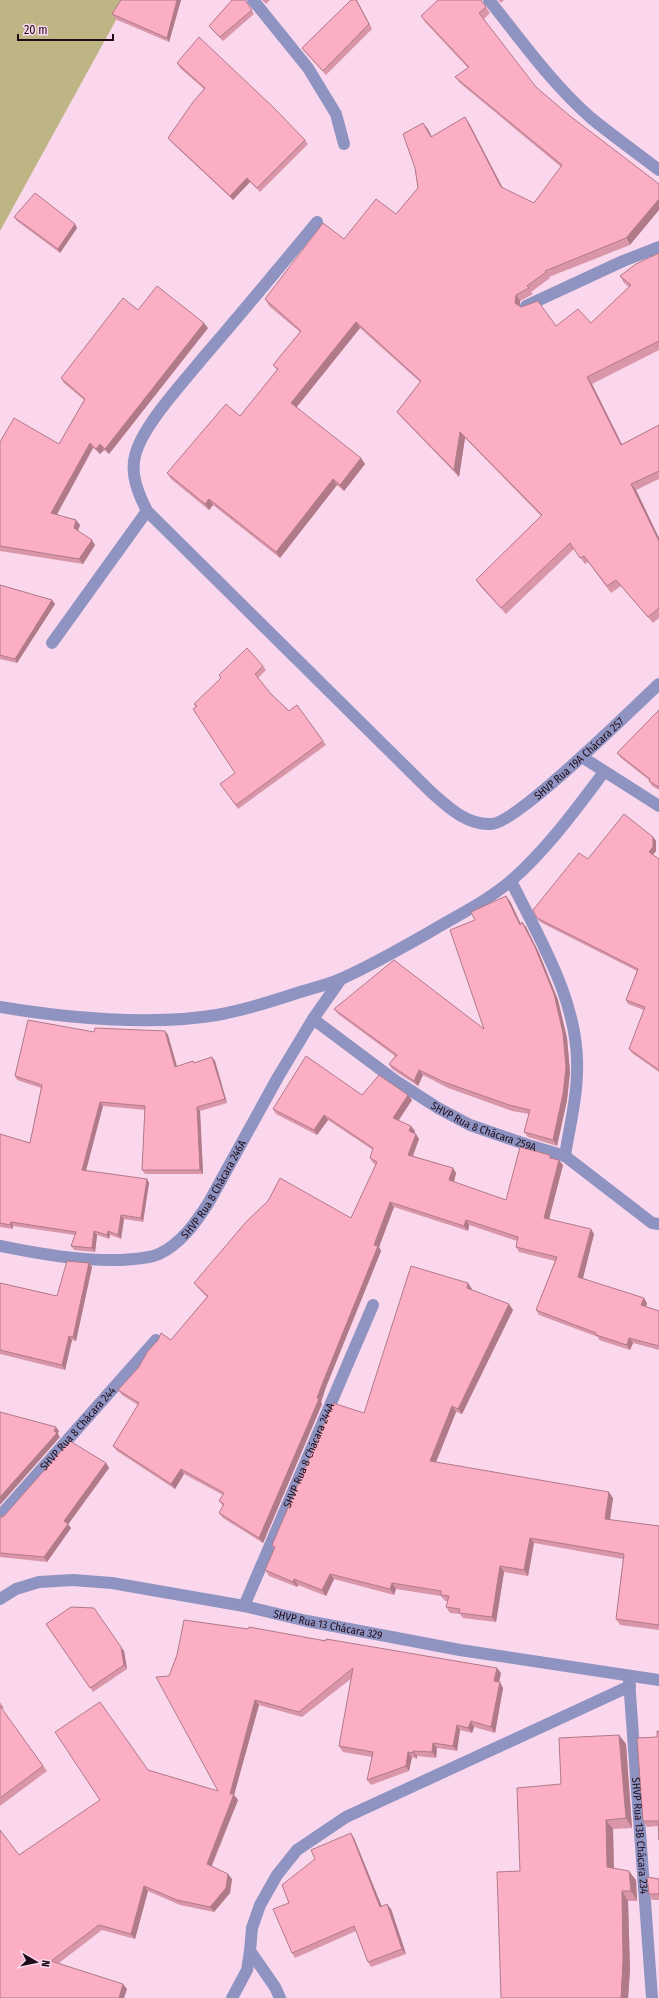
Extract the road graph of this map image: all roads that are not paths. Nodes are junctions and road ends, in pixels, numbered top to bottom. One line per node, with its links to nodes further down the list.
1 (253, 0): 3 (street)
2 (489, 0): 4 (street)
3 (344, 144)
4 (659, 170)
5 (317, 222): 8 (street)
6 (659, 247): 7 (street)
7 (526, 306)
8 (147, 511): 9 (street); 11 (street, SHVP Rua 19A Chácara 257)
9 (52, 643)
10 (659, 684): 11 (street, SHVP Rua 19A Chácara 257)
11 (582, 757): 12 (street)
12 (604, 772): 13 (street); 14 (street)
13 (659, 806)
14 (511, 881): 15 (street); 18 (street)
15 (341, 979): 16 (street); 17 (street, SHVP Rua 8 Chácara 246A)
16 (0, 1007)
17 (313, 1019): 18 (street, SHVP Rua 8 Chácara 259A); 20 (street, SHVP Rua 8 Chácara 246A)
18 (565, 1156): 19 (street, SHVP Rua 8 Chácara 259A)
19 (659, 1224)
20 (0, 1246)
21 (373, 1305): 25 (street, SHVP Rua 8 Chácara 244A)
22 (156, 1340): 23 (street, SHVP Rua 8 Chácara 244)
23 (0, 1516)
24 (0, 1599): 25 (street, SHVP Rua 13 Chácara 329)
25 (244, 1606): 26 (street, SHVP Rua 13 Chácara 329)
26 (629, 1680): 27 (street, SHVP Rua 13 Chácara 329); 28 (street); 31 (street, SHVP Rua 13B Chácara 234)
27 (659, 1680)
28 (250, 1952): 29 (street); 30 (street)
29 (232, 1998)
30 (280, 1998)
31 (652, 1998)

